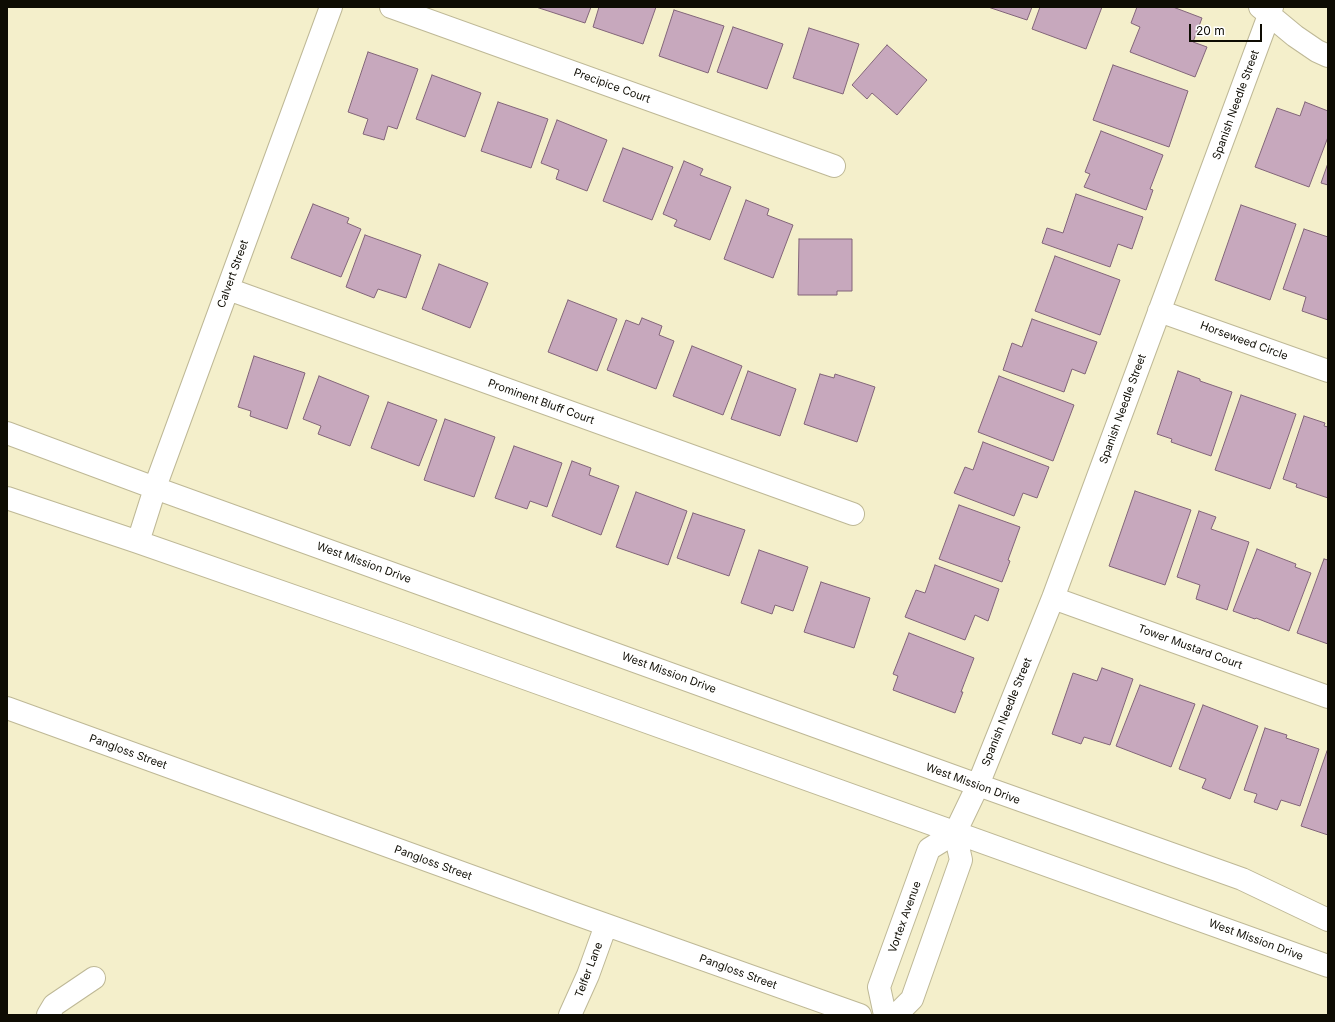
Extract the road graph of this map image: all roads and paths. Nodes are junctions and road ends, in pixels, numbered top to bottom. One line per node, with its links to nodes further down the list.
1 (331, 7): 6 (street, Calvert Street)
2 (391, 7): 5 (street, Precipice Court)
3 (1267, 10): 4 (street); 7 (street, Spanish Needle Street)
4 (1328, 56)
5 (834, 166)
6 (228, 289): 10 (street, Calvert Street); 12 (street, Prominent Bluff Court)
7 (1159, 311): 8 (street, Horseweed Circle); 14 (street, Spanish Needle Street)
8 (1328, 371)
9 (7, 433): 10 (street, West Mission Drive)
10 (155, 488): 13 (street, Calvert Street); 17 (street, West Mission Drive)
11 (7, 498): 13 (street, West Mission Drive)
12 (853, 514)
13 (138, 542): 18 (street, West Mission Drive)
14 (1053, 598): 15 (street, Tower Mustard Court); 17 (street, Spanish Needle Street)
15 (1328, 697)
16 (7, 708): 20 (street, Pangloss Street)
17 (978, 785): 18 (street, Spanish Needle Street); 19 (street, West Mission Drive)
18 (955, 833): 21 (street, West Mission Drive); 26 (street, Vortex Avenue); 27 (street)
19 (1328, 920)
20 (606, 925): 24 (street, Telfer Lane); 25 (street, Pangloss Street)
21 (1328, 966)
22 (94, 978): 23 (street)
23 (48, 1015)
24 (570, 1015)
25 (860, 1015)
26 (885, 1015)
27 (896, 1015)

